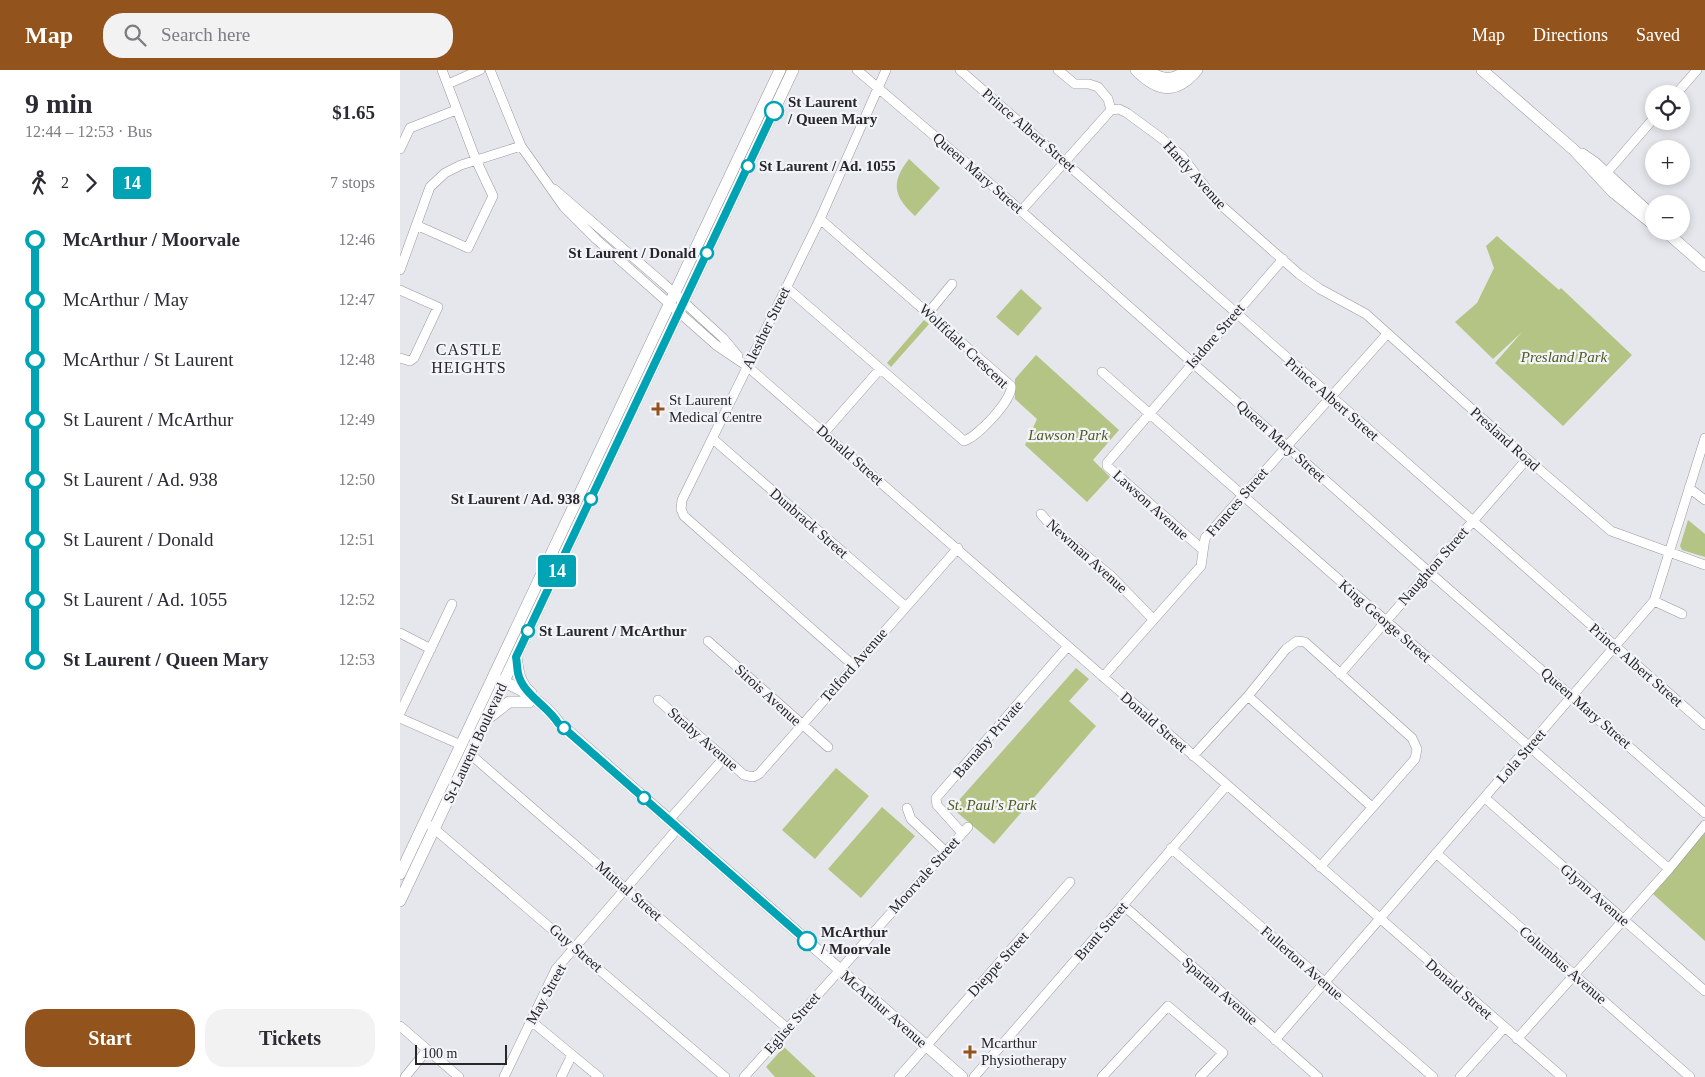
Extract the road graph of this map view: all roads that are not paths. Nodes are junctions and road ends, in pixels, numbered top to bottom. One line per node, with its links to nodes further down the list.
1 (442, 70): 16 (street)
2 (480, 70): 16 (street)
3 (490, 70): 22 (street, Donald Street)
4 (780, 70): 41 (main road, St-Laurent Boulevard)
5 (793, 70): 41 (main road, St-Laurent Boulevard)
6 (857, 70): 18 (street, Queen Mary Street)
7 (886, 70): 18 (street, Alesther Street)
8 (960, 70): 25 (street, Prince Albert Street)
9 (1058, 70): 20 (street)
10 (1136, 70): 13 (main road)
11 (1148, 70): 12 (main road)
12 (1186, 70)
13 (1197, 70)
14 (1482, 70): 26 (main road)
15 (1697, 70): 17 (street)
16 (448, 84): 19 (street)
17 (1684, 85)
18 (879, 87): 27 (street, Queen Mary Street); 30 (street, Alesther Street)
19 (456, 110): 23 (street); 24 (street)
20 (1112, 110): 25 (street); 34 (street, Hardy Avenue)
21 (1645, 128): 26 (street)
22 (521, 146): 24 (street); 41 (street, Donald Street)
23 (400, 150)
24 (476, 160): 31 (street); 31 (street)
25 (1066, 162): 27 (street); 43 (street, Prince Albert Street)
26 (1603, 176): 28 (main road); 29 (main road)
27 (1021, 211): 46 (street, Queen Mary Street)
28 (1645, 211)
29 (1645, 216)
30 (820, 219): 38 (street, Alesther Street); 42 (street, Wolffdale Crescent)
31 (416, 225): 33 (street)
32 (1675, 240): 35 (main road)
33 (404, 243): 36 (street)
34 (1283, 259): 39 (street, Hardy Avenue); 43 (street, Isidore Street)
35 (1705, 266)
36 (400, 270)
37 (952, 284): 42 (street)
38 (786, 287): 47 (street, Alesther Street); 48 (street, Wolffdale Crescent)
39 (1320, 289): 44 (street, Presland Road)
40 (400, 290): 45 (street)
41 (677, 303): 47 (street, Donald Street); 78 (main road, St-Laurent Boulevard); 82 (main road, St-Laurent Boulevard)
42 (929, 312): 48 (street, Wolffdale Crescent)
43 (1236, 314): 46 (street, Isidore Street); 50 (street, Prince Albert Street)
44 (1387, 334): 50 (street, Frances Street); 56 (street, Presland Road)
45 (400, 358)
46 (1192, 363): 51 (street, Isidore Street); 55 (street, Queen Mary Street)
47 (747, 366): 52 (street, Donald Street); 54 (street, Alesther Street)
48 (880, 369): 52 (street)
49 (1102, 372): 51 (street, King George Street)
50 (1330, 398): 55 (street, Frances Street); 61 (street, Prince Albert Street)
51 (1148, 413): 58 (street, King George Street); 63 (street, Lawson Avenue)
52 (824, 433): 62 (street, Donald Street)
53 (1705, 438): 57 (street, Lola Street)
54 (713, 439): 69 (street, Dunbrack Street); 79 (street, Alesther Street)
55 (1286, 446): 58 (street, Frances Street); 66 (street, Queen Mary Street)
56 (1527, 460): 61 (street, Naughton Street); 64 (street, Presland Road)
57 (1689, 488): 59 (street); 64 (street, Lola Street)
58 (1243, 496): 63 (street, Frances Street); 72 (street, King George Street)
59 (1705, 500)
60 (1041, 514): 71 (street, Newman Avenue)
61 (1472, 522): 66 (street, Naughton Street); 76 (street, Prince Albert Street)
62 (958, 548): 69 (street, Telford Avenue); 75 (street, Donald Street)
63 (1202, 550): 71 (street, Frances Street)
64 (1669, 552): 65 (street, Presland Road); 67 (street, Lola Street)
65 (1705, 565)
66 (1429, 572): 72 (street, Naughton Street); 84 (street, Queen Mary Street)
67 (1654, 602): 70 (street); 76 (street, Lola Street)
68 (452, 604): 77 (street)
69 (906, 607): 79 (street, Telford Avenue)
70 (1682, 614)
71 (1153, 620): 81 (street, Frances Street)
72 (1385, 621): 80 (street, Naughton Street); 93 (street, King George Street)
73 (400, 633): 77 (street)
74 (708, 641): 90 (street, Sirois Avenue)
75 (1068, 646): 81 (street, Donald Street); 108 (street, Barnaby Private)
76 (1616, 647): 84 (street, Lola Street); 91 (street, Prince Albert Street)
77 (431, 649): 87 (street)
78 (516, 657): 82 (main road, St-Laurent Boulevard); 86 (main road)
79 (854, 666): 90 (street, Telford Avenue)
80 (1340, 674): 83 (street); 101 (street)
81 (1103, 677): 96 (street, Donald Street)
82 (499, 682): 86 (main road, McArthur Avenue); 89 (main road, St-Laurent Boulevard); 92 (main road, St-Laurent Boulevard)
83 (1248, 696): 96 (street); 101 (street)
84 (1572, 697): 93 (street, Lola Street); 103 (street, Queen Mary Street)
85 (658, 700): 97 (street, Straby Avenue)
86 (535, 703): 89 (main road); 104 (main road, McArthur Avenue)
87 (400, 713)
88 (400, 718): 92 (street)
89 (486, 721): 95 (main road, St-Laurent Boulevard)
90 (802, 725): 94 (street, Sirois Avenue); 98 (street, Telford Avenue)
91 (1705, 725)
92 (461, 745): 105 (main road, St-Laurent Boulevard)
93 (1529, 746): 100 (street, Lola Street); 113 (street, King George Street)
94 (828, 747)
95 (470, 754): 105 (main road, St-Laurent Boulevard); 116 (street, Mutual Street)
96 (1193, 756): 99 (street, Donald Street)
97 (724, 758): 98 (street, Straby Avenue); 104 (street)
98 (748, 776)
99 (1226, 784): 109 (street, Brant Street); 112 (street, Donald Street)
100 (1486, 798): 111 (street, Lola Street); 119 (street, Glynn Avenue)
101 (1372, 807): 112 (street)
102 (907, 808): 110 (street)
103 (1705, 813)
104 (669, 820): 107 (main road, McArthur Avenue)
105 (429, 825): 114 (main road, St-Laurent Boulevard); 117 (main road, St-Laurent Boulevard); 121 (street, Guy Street)
106 (1705, 825): 113 (street)
107 (678, 828): 116 (street, May Street); 122 (main road, McArthur Avenue)
108 (965, 830): 110 (street, Moorvale Street)
109 (1171, 848): 118 (street, Brant Street); 124 (street, Fullerton Avenue)
110 (945, 851): 122 (street, Moorvale Street)
111 (1436, 853): 120 (street, Lola Street); 123 (street, Columbus Avenue)
112 (1320, 867): 120 (street, Donald Street)
113 (1669, 868): 119 (street)
114 (400, 874)
115 (1070, 882): 132 (street, Dieppe Street)
116 (625, 888): 121 (street, May Street); 129 (street, Mutual Street)
117 (400, 901)
118 (1123, 905): 131 (street, Spartan Avenue); 144 (street, Brant Street)
119 (1623, 919): 123 (street); 125 (street, Glynn Avenue)
120 (1379, 920): 124 (street, Lola Street); 128 (street, Donald Street)
121 (574, 947): 126 (street, May Street); 140 (street, Guy Street)
122 (840, 969): 129 (street, Eglise Street); 132 (main road, McArthur Avenue)
123 (1574, 976): 130 (street); 151 (street, Columbus Avenue)
124 (1325, 983): 131 (street, Lola Street); 148 (street, Fullerton Avenue)
125 (1705, 991)
126 (530, 1020): 134 (street); 137 (street, May Street)
127 (400, 1026): 133 (street)
128 (1504, 1028): 130 (street, Donald Street); 149 (street)
129 (788, 1029): 141 (street, Eglise Street)
130 (1517, 1039): 150 (street, Donald Street)
131 (1275, 1040): 147 (street, Spartan Avenue)
132 (926, 1045): 142 (street, Dieppe Street); 143 (main road, McArthur Avenue)
133 (427, 1050): 135 (street); 136 (street)
134 (572, 1055): 138 (street); 139 (street)
135 (405, 1077)
136 (459, 1077)
137 (504, 1077)
138 (561, 1077)
139 (599, 1077)
140 (725, 1077)
141 (744, 1077)
142 (899, 1077)
143 (962, 1077)
144 (974, 1077)
145 (1102, 1077): 146 (street)
146 (1200, 1077)
147 (1318, 1077)
148 (1433, 1077)
149 (1460, 1077)
150 (1562, 1077)
151 (1690, 1077)

